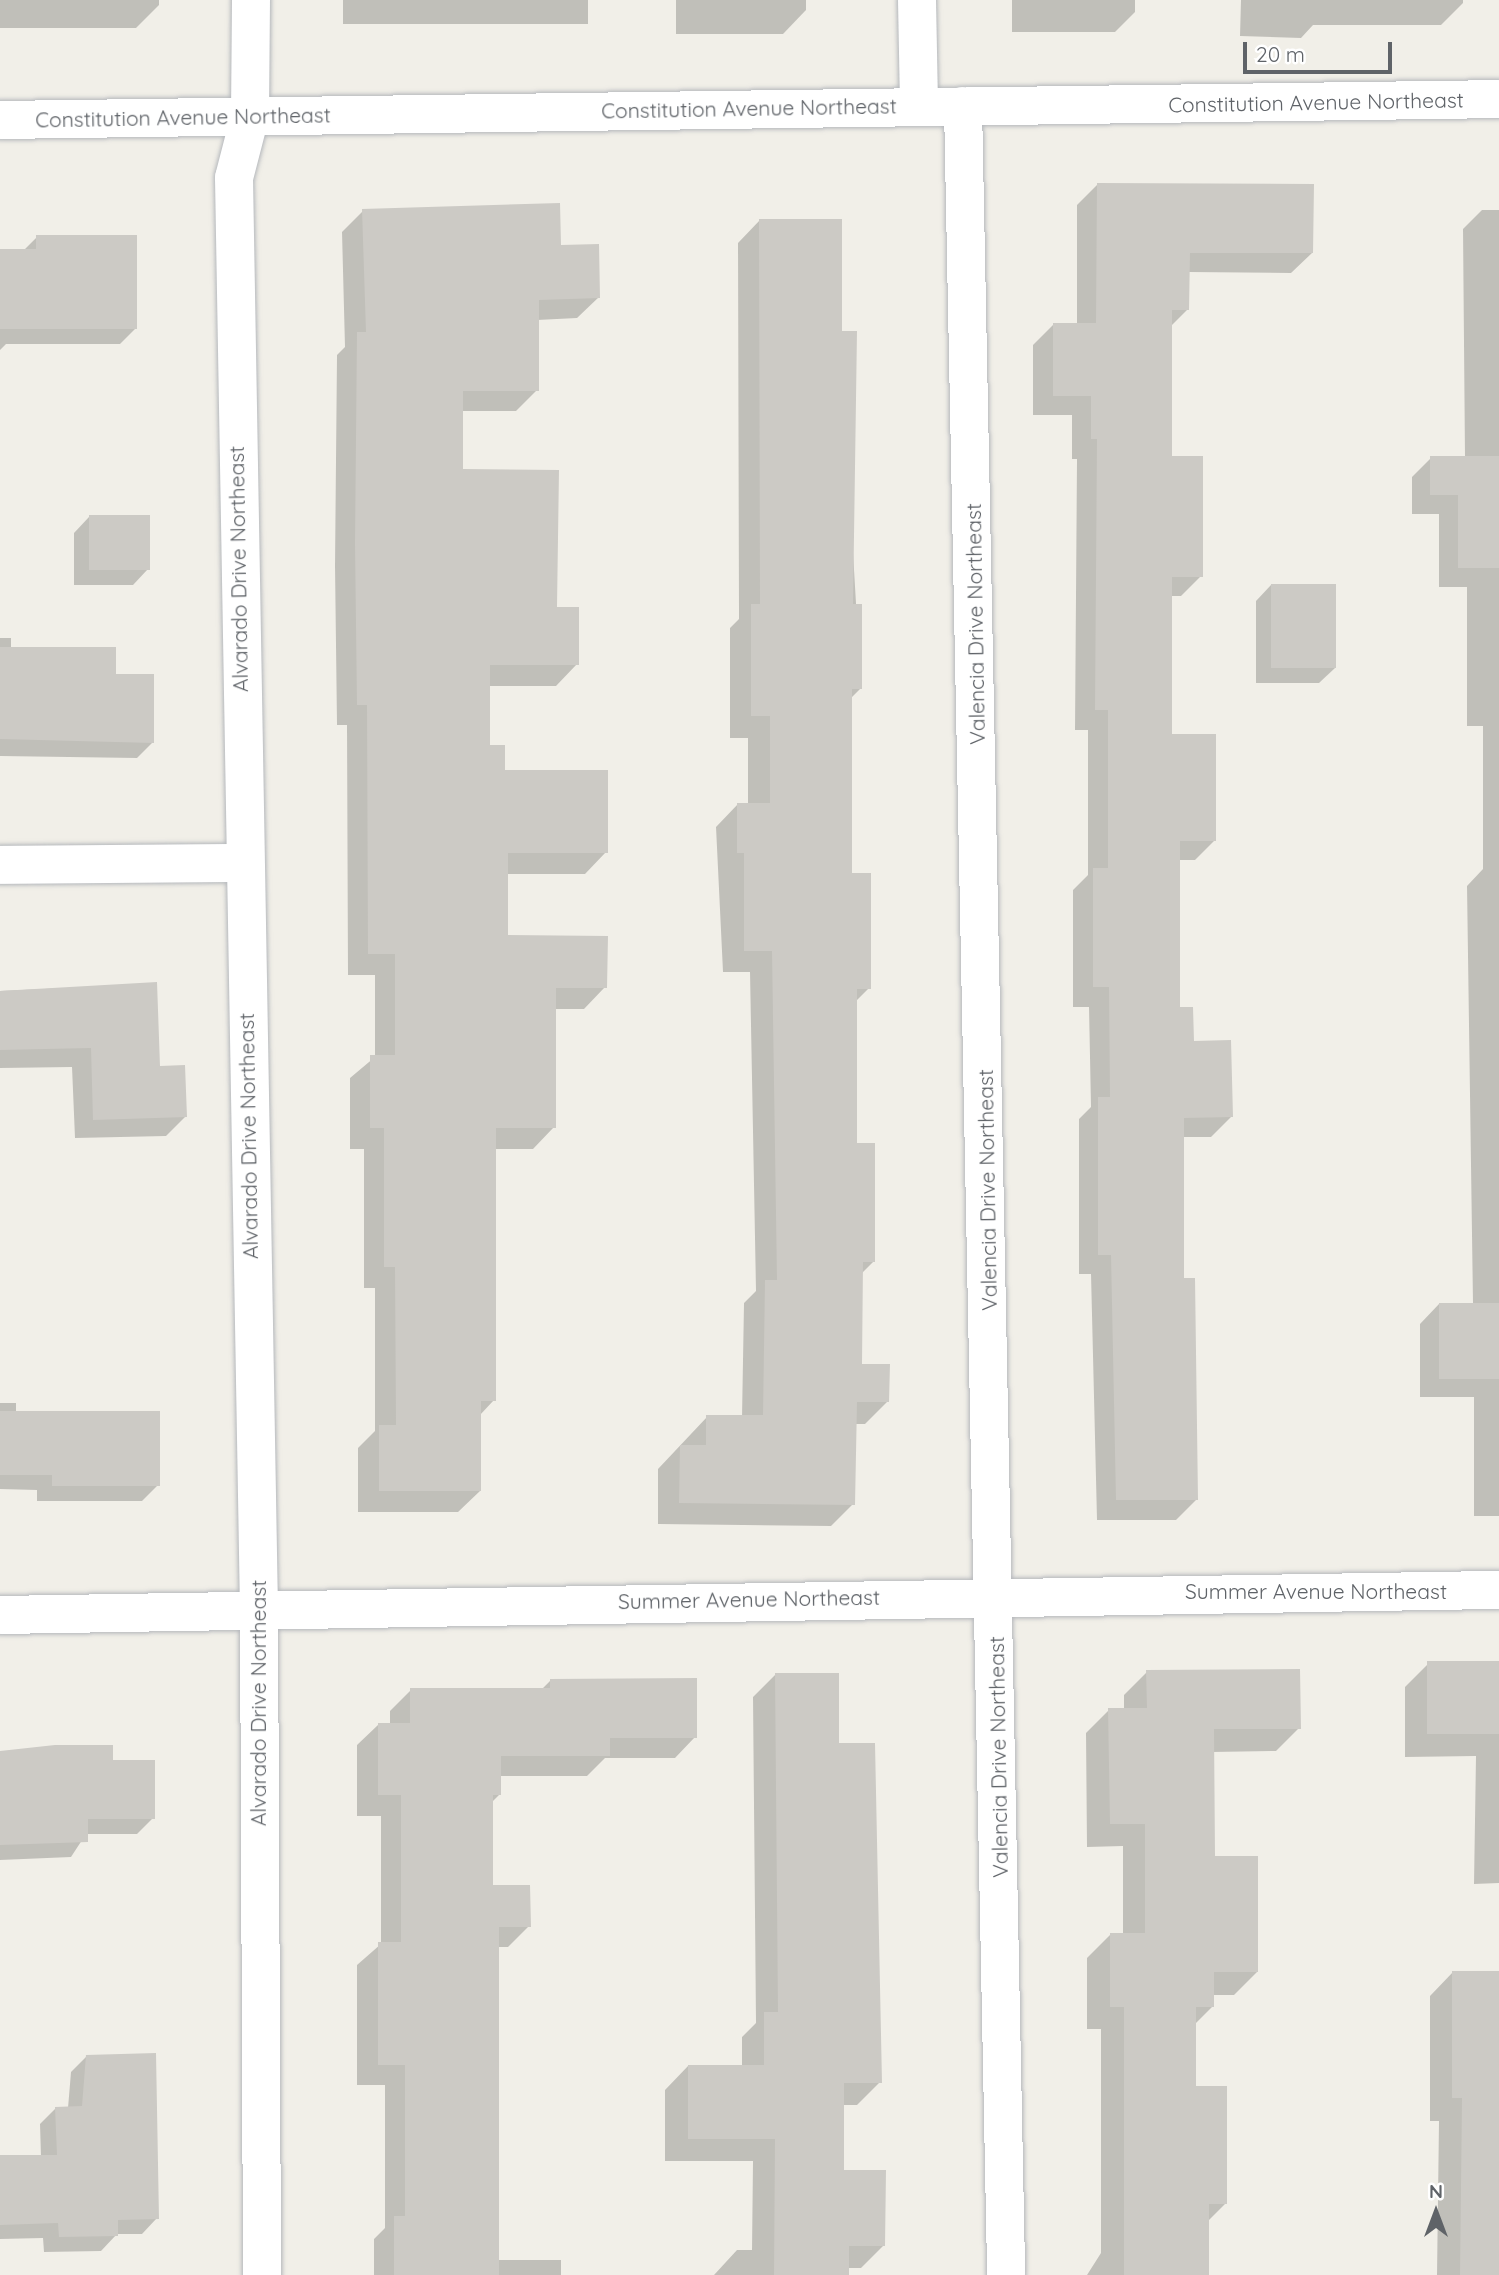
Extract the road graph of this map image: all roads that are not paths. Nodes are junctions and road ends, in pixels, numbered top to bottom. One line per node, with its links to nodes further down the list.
1 (251, 0): 6 (street, Alvarado Drive Northeast)
2 (917, 0): 4 (street)
3 (1499, 99): 5 (street, Constitution Avenue Northeast)
4 (919, 106): 5 (street, Constitution Avenue Northeast); 6 (street, Constitution Avenue Northeast)
5 (963, 106): 11 (street, Valencia Drive Northeast)
6 (250, 116): 7 (street, Constitution Avenue Northeast); 8 (street, Alvarado Drive Northeast)
7 (0, 120)
8 (242, 863): 9 (street); 12 (street, Alvarado Drive Northeast)
9 (0, 865)
10 (1499, 1590): 11 (street, Summer Avenue Northeast)
11 (996, 1594): 12 (street, Summer Avenue Northeast); 15 (street, Valencia Drive Northeast)
12 (258, 1610): 13 (street, Summer Avenue Northeast); 14 (street, Alvarado Drive Northeast)
13 (0, 1615)
14 (261, 2275)
15 (1006, 2275)

